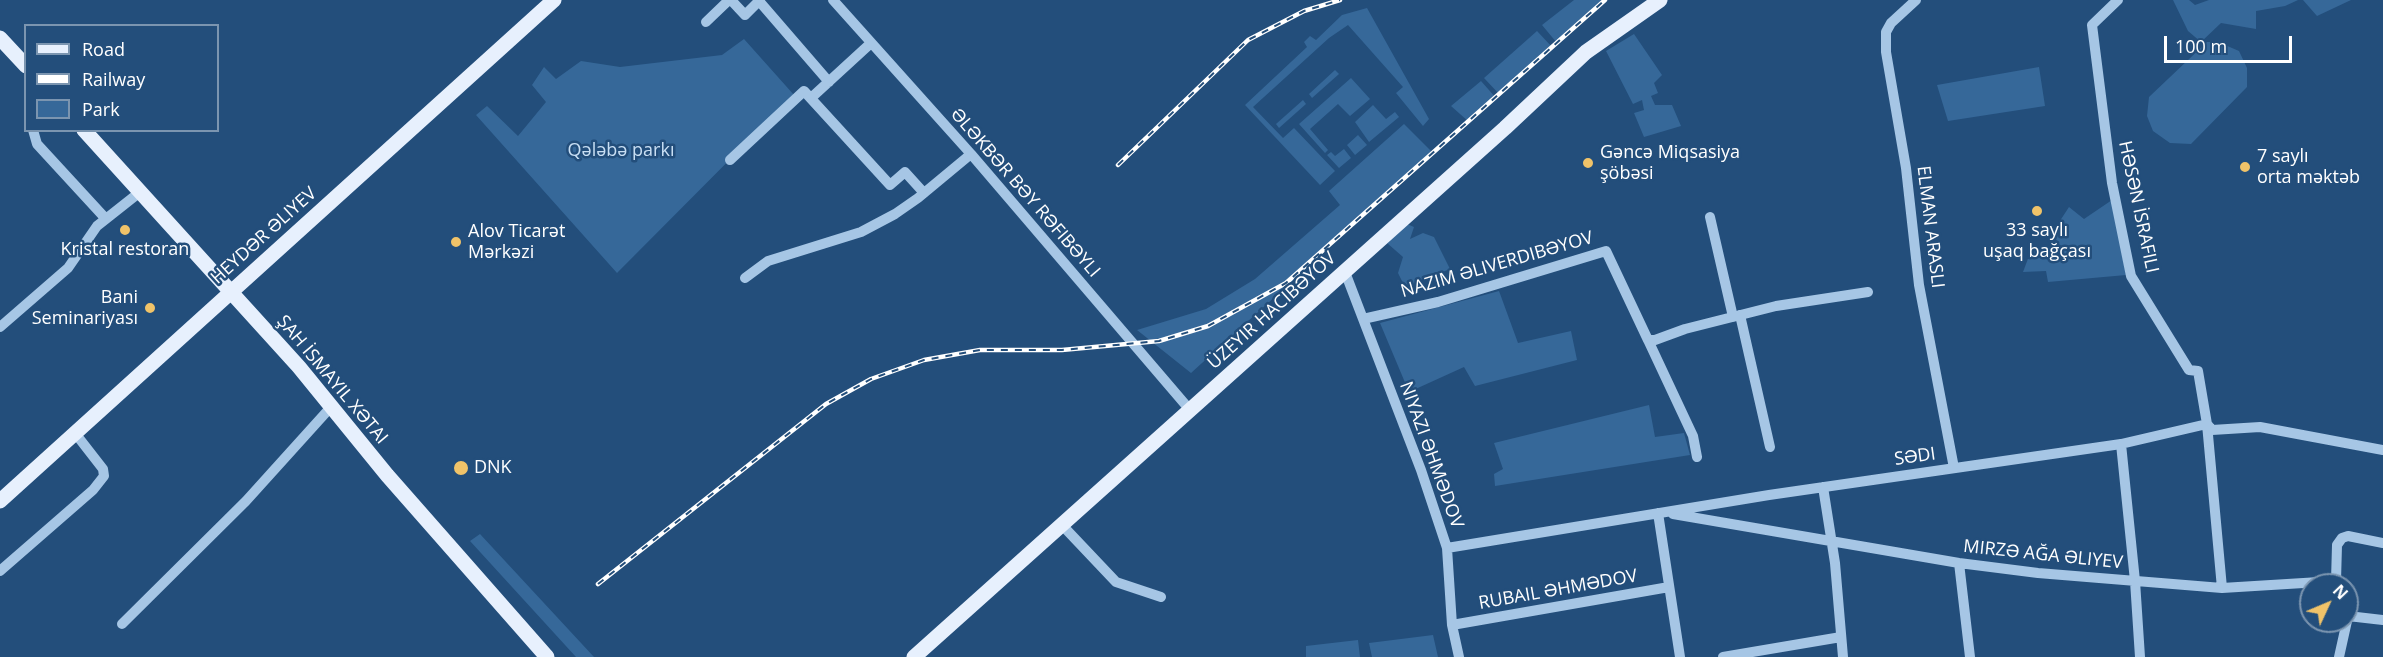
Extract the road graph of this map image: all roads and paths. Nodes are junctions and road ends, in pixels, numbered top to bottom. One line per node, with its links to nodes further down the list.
1 (554, 0): 24 (main road, HEYDƏR ƏLIYEV)
2 (730, 0): 3 (street); 8 (street)
3 (760, 0): 12 (street)
4 (833, 0): 10 (street, ƏLƏKBƏR BƏY RƏFIBƏYLI)
5 (1659, 0): 22 (main road)
6 (1916, 0): 38 (street)
7 (2118, 0): 32 (street, HƏSƏN İSRAFILI)
8 (706, 22)
9 (0, 38): 11 (main road)
10 (871, 43): 12 (street); 16 (street, ƏLƏKBƏR BƏY RƏFIBƏYLI)
11 (24, 64)
12 (829, 82): 13 (street)
13 (811, 98): 17 (street); 19 (street)
14 (34, 132): 21 (street)
15 (86, 132): 18 (main road)
16 (971, 154): 19 (street); 31 (street, ƏLƏKBƏR BƏY RƏFIBƏYLI)
17 (730, 160)
18 (140, 192): 21 (street); 24 (main road)
19 (924, 193): 23 (street)
20 (1710, 217): 26 (street)
21 (106, 219): 28 (street)
22 (1345, 272): 27 (street, NIYAZI ƏHMƏDOV); 31 (main road)
23 (745, 278)
24 (230, 292): 30 (main road); 33 (main road, HEYDƏR ƏLIYEV)
25 (1868, 292): 26 (street)
26 (1737, 316): 29 (street); 35 (street)
27 (1363, 319): 29 (street, NAZIM ƏLIVERDIBƏYOV); 45 (street, NIYAZI ƏHMƏDOV)
28 (0, 327)
29 (1648, 340): 37 (street)
30 (330, 408): 56 (street); 60 (main road)
31 (1190, 410): 42 (main road)
32 (2207, 424): 34 (street, SƏDI); 36 (street, SƏDI); 52 (street, HƏSƏN İSRAFILI)
33 (75, 433): 40 (main road, HEYDƏR ƏLIYEV); 47 (street)
34 (2121, 444): 38 (street, SƏDI); 49 (street)
35 (1770, 447)
36 (2383, 450)
37 (1697, 457)
38 (1954, 468): 39 (street, SƏDI)
39 (1823, 488): 41 (street, SƏDI); 43 (street)
40 (0, 501)
41 (1661, 513): 43 (street, MIRZƏ AĞA ƏLIYEV); 45 (street, SƏDI); 51 (street)
42 (1062, 525): 53 (street); 61 (main road)
43 (1833, 542): 46 (street, MIRZƏ AĞA ƏLIYEV); 59 (street)
44 (2383, 543): 48 (street, MIRZƏ AĞA ƏLIYEV)
45 (1447, 548): 57 (street, NIYAZI ƏHMƏDOV)
46 (1959, 563): 49 (street, MIRZƏ AĞA ƏLIYEV); 66 (street)
47 (0, 571)
48 (2338, 573)
49 (2135, 581): 52 (street, MIRZƏ AĞA ƏLIYEV); 67 (street)
50 (2299, 585): 52 (street, MIRZƏ AĞA ƏLIYEV)
51 (1669, 587): 57 (street, RUBAIL ƏHMƏDOV); 63 (street)
52 (2222, 588)
53 (1161, 597)
54 (2359, 619): 55 (street)
55 (2383, 620)
56 (122, 624)
57 (1452, 625): 62 (street, NIYAZI ƏHMƏDOV)
58 (2344, 633): 68 (street)
59 (1841, 637): 64 (street); 65 (street)
60 (547, 657)
61 (914, 657)
62 (1459, 657)
63 (1680, 657)
64 (1723, 657)
65 (1843, 657)
66 (1970, 657)
67 (2140, 657)
68 (2339, 657)

